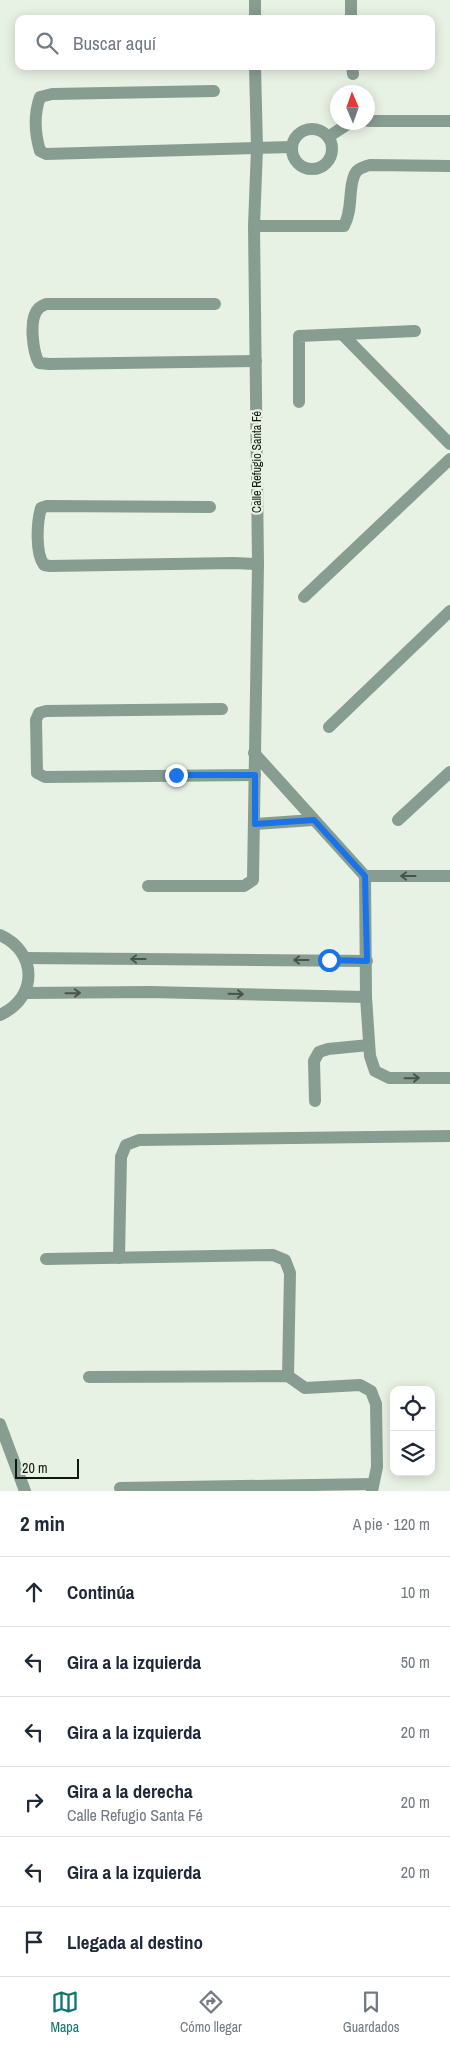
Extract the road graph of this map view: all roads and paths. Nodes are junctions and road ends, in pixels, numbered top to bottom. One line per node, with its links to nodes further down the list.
1 (255, 0): 3 (street)
2 (351, 0): 4 (street)
3 (255, 15)
4 (351, 15)
5 (255, 70): 12 (street, Calle Refugio Santa Fé)
6 (214, 91): 12 (street)
7 (375, 121): 8 (street)
8 (450, 121)
9 (339, 130): 10 (street)
10 (328, 137): 11 (street); 11 (street)
11 (292, 147): 12 (street)
12 (257, 148): 14 (street, Calle Refugio Santa Fé)
13 (450, 166): 14 (street)
14 (254, 226): 18 (street, Calle Refugio Santa Fé)
15 (215, 304): 18 (street)
16 (415, 331): 17 (street)
17 (343, 336): 19 (street); 20 (street)
18 (256, 361): 23 (street, Calle Refugio Santa Fé)
19 (298, 402)
20 (448, 440)
21 (450, 459): 24 (street)
22 (210, 507): 23 (street)
23 (258, 564): 28 (street, Calle Refugio Santa Fé)
24 (304, 597)
25 (450, 611): 27 (street)
26 (222, 709): 30 (street)
27 (329, 727)
28 (254, 753): 30 (street, Calle Refugio Santa Fé); 31 (street)
29 (450, 772): 32 (street)
30 (255, 775): 33 (street, Calle Refugio Santa Fé)
31 (314, 820): 33 (street); 34 (street)
32 (398, 820)
33 (255, 824): 36 (street, Calle Refugio Santa Fé)
34 (365, 876): 35 (street, one-way to 34); 39 (street)
35 (450, 876)
36 (148, 886)
37 (0, 935): 38 (street)
38 (25, 958): 39 (street, one-way to 38); 40 (street)
39 (367, 961): 41 (street)
40 (25, 993): 41 (street, one-way to 41); 42 (street)
41 (366, 997): 43 (street)
42 (0, 1015)
43 (369, 1045): 44 (street, one-way to 44); 45 (street)
44 (450, 1078)
45 (315, 1101)
46 (450, 1136): 47 (street)
47 (119, 1258): 48 (street); 49 (street)
48 (46, 1259)
49 (288, 1376): 50 (street); 54 (street)
50 (88, 1377)
51 (0, 1424): 52 (street)
52 (6, 1455): 55 (street)
53 (120, 1488): 54 (street)
54 (373, 1488)
55 (25, 1491)

